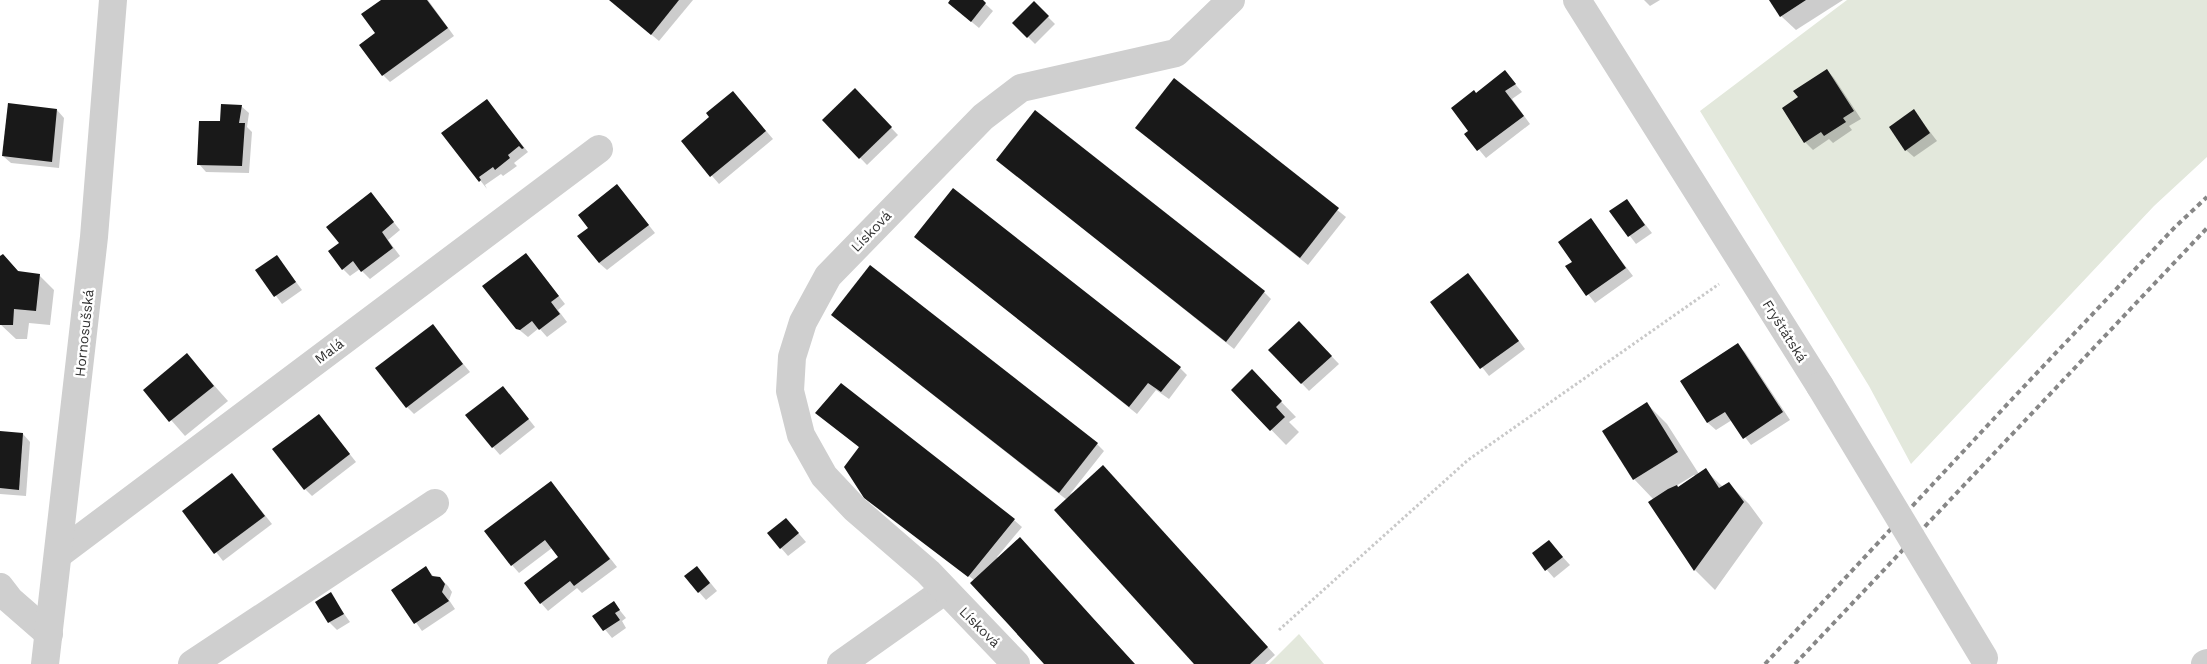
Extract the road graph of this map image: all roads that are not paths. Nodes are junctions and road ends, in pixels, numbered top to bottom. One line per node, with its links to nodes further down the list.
1 (113, 0): 6 (street, Hornosušská)
2 (1231, 0): 8 (street, Lísková)
3 (1577, 0): 10 (street, Fryštátská, bridge)
4 (599, 149): 6 (street, Malá)
5 (435, 503): 12 (street)
6 (59, 554): 9 (street, Hornosušská)
7 (0, 587): 9 (street)
8 (944, 591): 13 (street); 14 (street, Lísková)
9 (49, 634): 11 (street, Hornosušská)
10 (1986, 661)
11 (46, 664)
12 (192, 664)
13 (842, 664)
14 (1016, 664)

